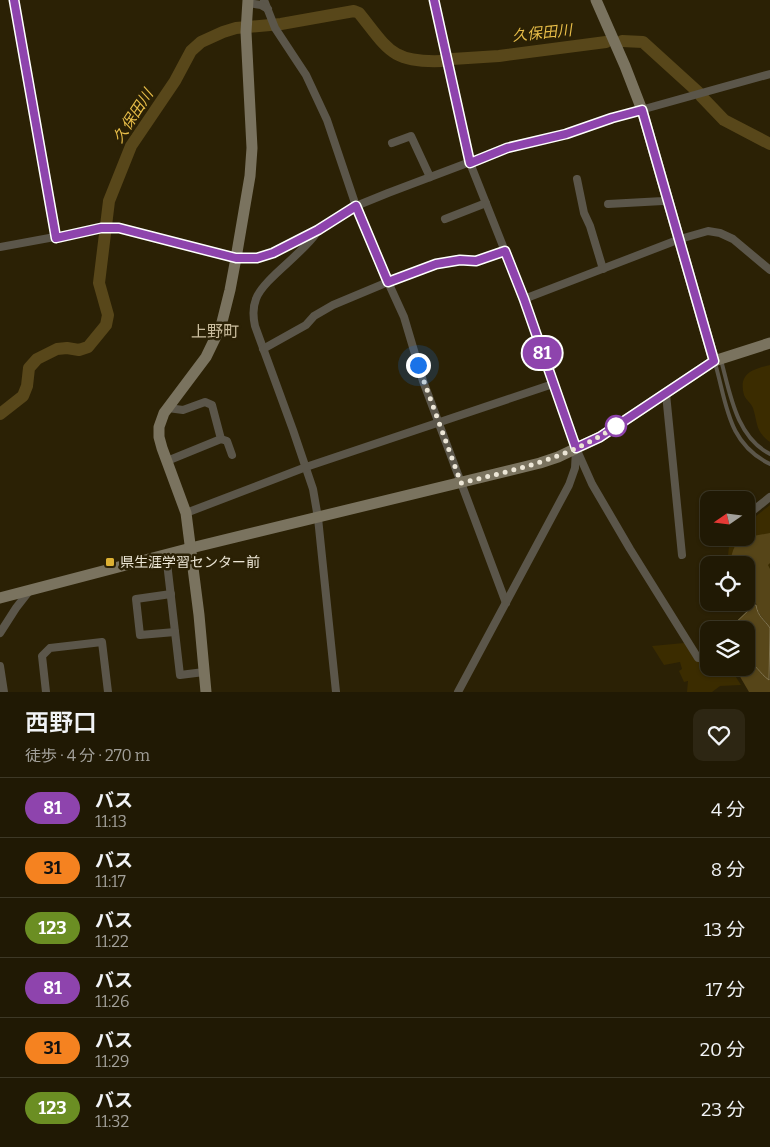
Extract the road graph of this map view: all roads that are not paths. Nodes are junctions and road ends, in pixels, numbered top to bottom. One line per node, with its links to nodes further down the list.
1 (14, 0): 19 (street)
2 (264, 0): 6 (street)
3 (434, 0): 10 (street)
4 (596, 0): 8 (street)
5 (248, 2): 6 (street); 23 (street)
6 (268, 9): 16 (street)
7 (770, 74): 8 (street)
8 (642, 110): 10 (street); 13 (street)
9 (392, 143): 11 (street)
10 (470, 163): 11 (street); 14 (street)
11 (430, 177): 16 (street)
12 (577, 179): 24 (street)
13 (669, 199): 15 (street); 20 (street)
14 (486, 203): 17 (street); 22 (street)
15 (608, 204)
16 (356, 206): 18 (street); 26 (street)
17 (445, 219)
18 (318, 230): 23 (street); 29 (street)
19 (56, 238): 21 (street); 23 (street)
20 (680, 239): 24 (street); 25 (street); 30 (street)
21 (0, 247)
22 (505, 251): 26 (street); 27 (street)
23 (236, 258): 33 (street)
24 (603, 269): 27 (street)
25 (770, 270)
26 (388, 282): 29 (street); 34 (street)
27 (524, 299): 31 (street)
28 (770, 343): 30 (street)
29 (263, 349): 41 (street)
30 (717, 359): 32 (street); 37 (lane); 40 (lane)
31 (553, 384): 34 (street); 36 (street)
32 (666, 394): 36 (street); 49 (street)
33 (168, 408): 35 (street); 39 (street)
34 (439, 422): 41 (street); 42 (street)
35 (221, 439): 38 (street); 39 (street)
36 (576, 448): 42 (street); 53 (street); 57 (street)
37 (770, 454)
38 (232, 455)
39 (167, 461): 45 (street)
40 (770, 464)
41 (306, 467): 45 (street); 46 (street)
42 (461, 483): 46 (street); 53 (street)
43 (770, 497): 44 (street)
44 (755, 509)
45 (186, 513): 47 (street)
46 (318, 518): 47 (street); 64 (street)
47 (191, 548): 48 (street); 59 (street)
48 (166, 554): 50 (street); 51 (street)
49 (682, 555)
50 (31, 588): 52 (street); 54 (street)
51 (171, 594): 55 (street); 55 (street)
52 (4, 596): 54 (street)
53 (506, 603): 65 (street)
54 (16, 608): 56 (street)
55 (175, 632): 59 (street)
56 (0, 633)
57 (700, 658)
58 (0, 666): 60 (street)
59 (204, 672): 63 (street)
60 (4, 692)
61 (46, 692): 62 (street)
62 (108, 692)
63 (206, 692)
64 (336, 692)
65 (458, 692)

